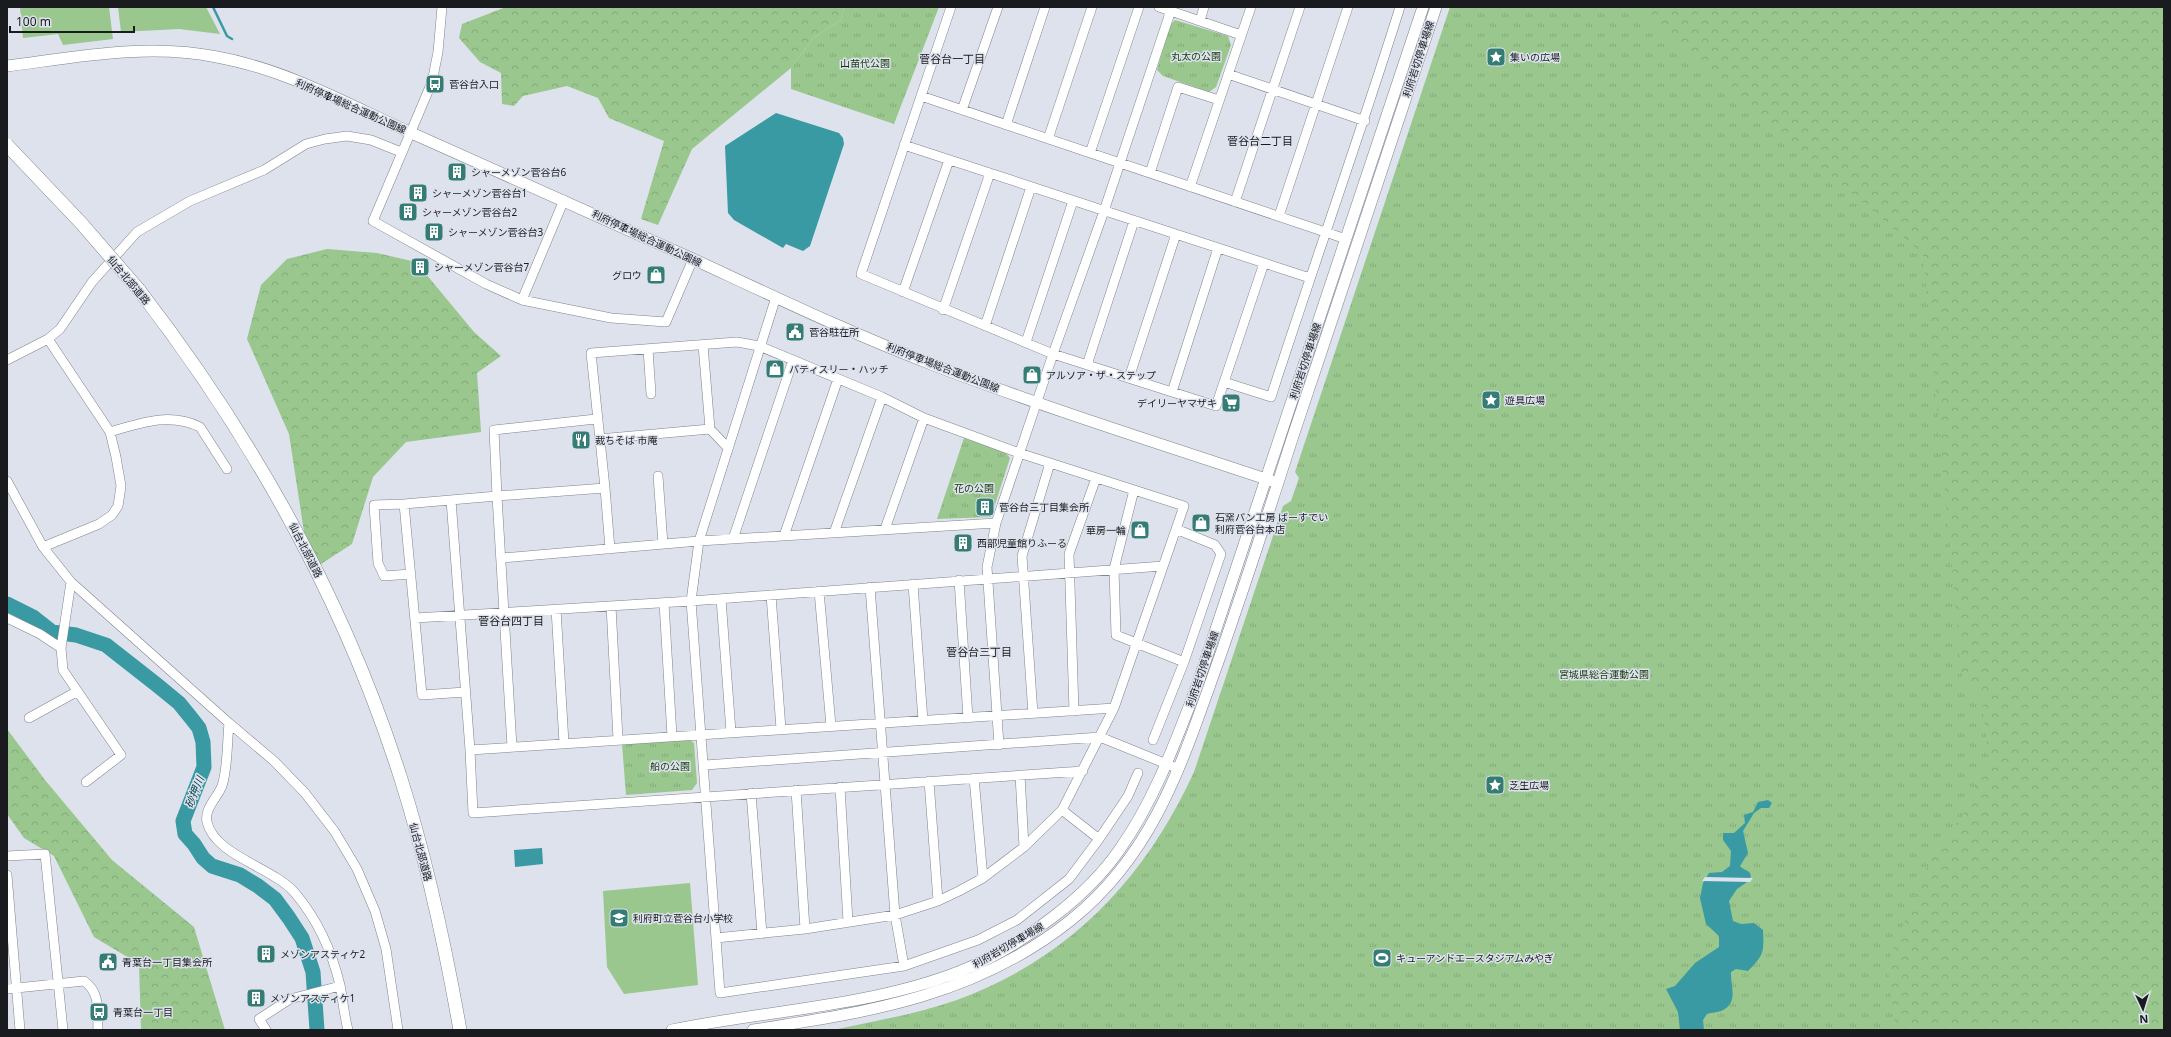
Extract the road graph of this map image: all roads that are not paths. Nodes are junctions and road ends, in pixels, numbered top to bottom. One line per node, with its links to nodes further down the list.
1 (442, 7): 27 (street)
2 (951, 7): 21 (street)
3 (998, 7): 24 (street)
4 (1045, 7): 26 (street)
5 (1092, 7): 28 (street)
6 (1139, 7): 32 (street)
7 (1159, 7): 15 (street)
8 (1204, 7): 16 (street)
9 (1251, 7): 17 (street)
10 (1300, 7): 20 (street)
11 (1348, 7): 23 (street)
12 (1400, 7): 25 (street)
13 (1423, 7): 47 (main road, 利府岩切停車場線)
14 (1436, 7): 86 (main road, 利府岩切停車場線)
15 (1171, 9): 16 (street); 34 (street)
16 (1200, 21): 17 (street)
17 (1241, 35): 19 (street)
18 (7, 66): 27 (main road, 利府停車場総合運動公園線)
19 (1228, 74): 20 (street); 22 (street)
20 (1272, 89): 23 (street); 41 (street)
21 (921, 96): 24 (street); 30 (street)
22 (1219, 100): 35 (street); 38 (street)
23 (1316, 104): 25 (street); 43 (street)
24 (962, 110): 26 (street)
25 (1365, 121): 45 (street)
26 (1006, 125): 28 (street)
27 (410, 132): 31 (street); 39 (main road, 利府停車場総合運動公園線)
28 (1048, 139): 32 (street)
29 (7, 145): 187 (highway, 仙台北部道路, bridge)
30 (904, 145): 33 (street); 52 (street)
31 (401, 152): 54 (street); 57 (street)
32 (1090, 153): 34 (street)
33 (949, 160): 36 (street); 52 (street)
34 (1120, 164): 35 (street); 42 (street)
35 (1150, 173): 38 (street)
36 (990, 174): 37 (street); 55 (street)
37 (1031, 187): 40 (street); 56 (street)
38 (1190, 187): 41 (street)
39 (564, 200): 49 (main road, 利府停車場総合運動公園線); 54 (street)
40 (1073, 201): 42 (street); 58 (street)
41 (1235, 202): 43 (street)
42 (1104, 211): 44 (street); 62 (street)
43 (1278, 216): 45 (street)
44 (1134, 221): 46 (street); 65 (street)
45 (1324, 232): 47 (street); 51 (street)
46 (1176, 234): 48 (street); 66 (street)
47 (1346, 239): 84 (main road, 利府岩切停車場線)
48 (1218, 248): 50 (street); 69 (street)
49 (693, 259): 53 (main road, 利府停車場総合運動公園線); 54 (street)
50 (1264, 263): 51 (street); 68 (street)
51 (1310, 278): 68 (street)
52 (903, 292): 55 (street)
53 (776, 297): 60 (street); 72 (main road, 利府停車場総合運動公園線)
54 (522, 300)
55 (943, 310): 56 (street)
56 (985, 326): 58 (street)
57 (48, 339): 63 (street); 76 (street)
58 (1026, 342): 62 (street)
59 (703, 345): 60 (street); 61 (street); 75 (street)
60 (759, 346): 64 (street); 78 (street)
61 (648, 349): 70 (street); 74 (street)
62 (1053, 354): 65 (street); 72 (street)
63 (7, 360)
64 (793, 360): 67 (street); 97 (street)
65 (1087, 365): 66 (street)
66 (1129, 378): 69 (street)
67 (838, 379): 71 (street); 96 (street)
68 (1224, 382): 69 (street)
69 (1172, 392)
70 (651, 394)
71 (882, 397): 73 (street); 95 (street)
72 (1036, 402): 79 (street); 84 (main road, 利府停車場総合運動公園線)
73 (924, 418): 79 (street); 93 (street)
74 (596, 420): 77 (street); 89 (street)
75 (710, 429): 77 (street); 78 (street)
76 (110, 432): 81 (street); 100 (street)
77 (599, 438): 87 (street)
78 (728, 448): 98 (street)
79 (1019, 453): 80 (street); 92 (street)
80 (1050, 463): 83 (street); 107 (street)
81 (227, 469)
82 (658, 476): 99 (street)
83 (1096, 478): 88 (street); 105 (street)
84 (1266, 479): 86 (main road, 利府停車場総合運動公園線); 151 (main road, 利府岩切停車場線)
85 (7, 481): 100 (street)
86 (1278, 484): 153 (main road, 利府岩切停車場線)
87 (605, 488): 89 (street); 101 (street)
88 (1134, 490): 94 (street); 104 (street)
89 (497, 496): 90 (street); 102 (street)
90 (451, 500): 91 (street); 121 (street)
91 (404, 504): 106 (street); 106 (street)
92 (996, 523): 93 (street); 108 (street)
93 (886, 529): 95 (street)
94 (1176, 529): 103 (street); 126 (street)
95 (834, 533): 96 (street)
96 (784, 536): 97 (street)
97 (733, 539): 98 (street)
98 (699, 541): 99 (street); 116 (street)
99 (663, 544): 101 (street)
100 (43, 547): 110 (street)
101 (610, 549): 102 (street)
102 (501, 558): 120 (street)
103 (1163, 566): 104 (street); 124 (street)
104 (1114, 569): 105 (street); 124 (street)
105 (1069, 572): 107 (street); 130 (street)
106 (411, 574): 123 (street)
107 (1022, 576): 108 (street); 131 (street)
108 (988, 578): 109 (street); 134 (street)
109 (959, 580): 111 (street); 133 (street)
110 (71, 582): 125 (street); 136 (street)
111 (913, 584): 112 (street); 135 (street)
112 (870, 587): 113 (street); 137 (street)
113 (819, 591): 114 (street); 138 (street)
114 (771, 595): 115 (street); 139 (street)
115 (721, 599): 116 (street); 140 (street)
116 (691, 601): 117 (street); 141 (street)
117 (664, 603): 118 (street); 142 (street)
118 (611, 606): 119 (street); 144 (street)
119 (556, 609): 120 (street); 146 (street)
120 (504, 612): 121 (street); 148 (street)
121 (459, 615): 123 (street); 128 (street)
122 (7, 618): 125 (street)
123 (415, 618): 128 (street)
124 (1136, 645): 126 (street); 129 (street)
125 (61, 646): 127 (street)
126 (1184, 662): 145 (street)
127 (76, 692): 132 (street); 158 (street)
128 (465, 692): 149 (street)
129 (1114, 708): 130 (street); 143 (street)
130 (1074, 711): 131 (street)
131 (1033, 714): 134 (street)
132 (29, 718)
133 (968, 718): 134 (street); 135 (street)
134 (997, 718): 147 (street)
135 (923, 721): 137 (street)
136 (230, 723): 179 (street); 186 (street)
137 (879, 723): 138 (street); 150 (street)
138 (831, 726): 139 (street)
139 (781, 729): 140 (street)
140 (731, 732): 141 (street)
141 (702, 734): 142 (street); 152 (street)
142 (672, 736): 144 (street)
143 (1100, 737): 147 (street); 151 (street); 154 (street)
144 (618, 740): 146 (street)
145 (1153, 740)
146 (564, 743): 148 (street)
147 (999, 745): 150 (street)
148 (512, 747): 149 (street)
149 (470, 750): 164 (street)
150 (882, 753): 152 (street); 160 (street)
151 (1168, 764): 153 (street); 188 (main road, 利府岩切停車場線)
152 (704, 765): 164 (street)
153 (1180, 769): 189 (main road, 利府岩切停車場線)
154 (1083, 771): 156 (street); 165 (street)
155 (1138, 773): 166 (street)
156 (1020, 776): 157 (street); 167 (street)
157 (974, 778): 159 (street); 170 (street)
158 (86, 782)
159 (929, 782): 160 (street); 171 (street)
160 (884, 784): 161 (street); 172 (street)
161 (840, 787): 162 (street); 173 (street)
162 (796, 790): 163 (street); 174 (street)
163 (751, 793): 164 (street); 175 (street)
164 (706, 796): 176 (street)
165 (1062, 810): 166 (street); 167 (street)
166 (1099, 839): 177 (street)
167 (1024, 847): 170 (street)
168 (7, 856): 178 (street)
169 (7, 875): 180 (street)
170 (983, 878): 171 (street)
171 (938, 901): 172 (street)
172 (895, 915): 173 (street); 177 (street)
173 (848, 922): 174 (street)
174 (805, 929): 175 (street)
175 (762, 934): 176 (street)
176 (716, 938): 177 (street)
177 (904, 966)
178 (59, 984): 180 (street); 182 (street); 183 (street)
179 (340, 986): 184 (street); 185 (street)
180 (11, 989): 181 (street)
181 (20, 1030)
182 (63, 1030)
183 (98, 1030)
184 (266, 1030)
185 (348, 1030)
186 (398, 1030)
187 (460, 1030)
188 (672, 1030)
189 (753, 1030)

